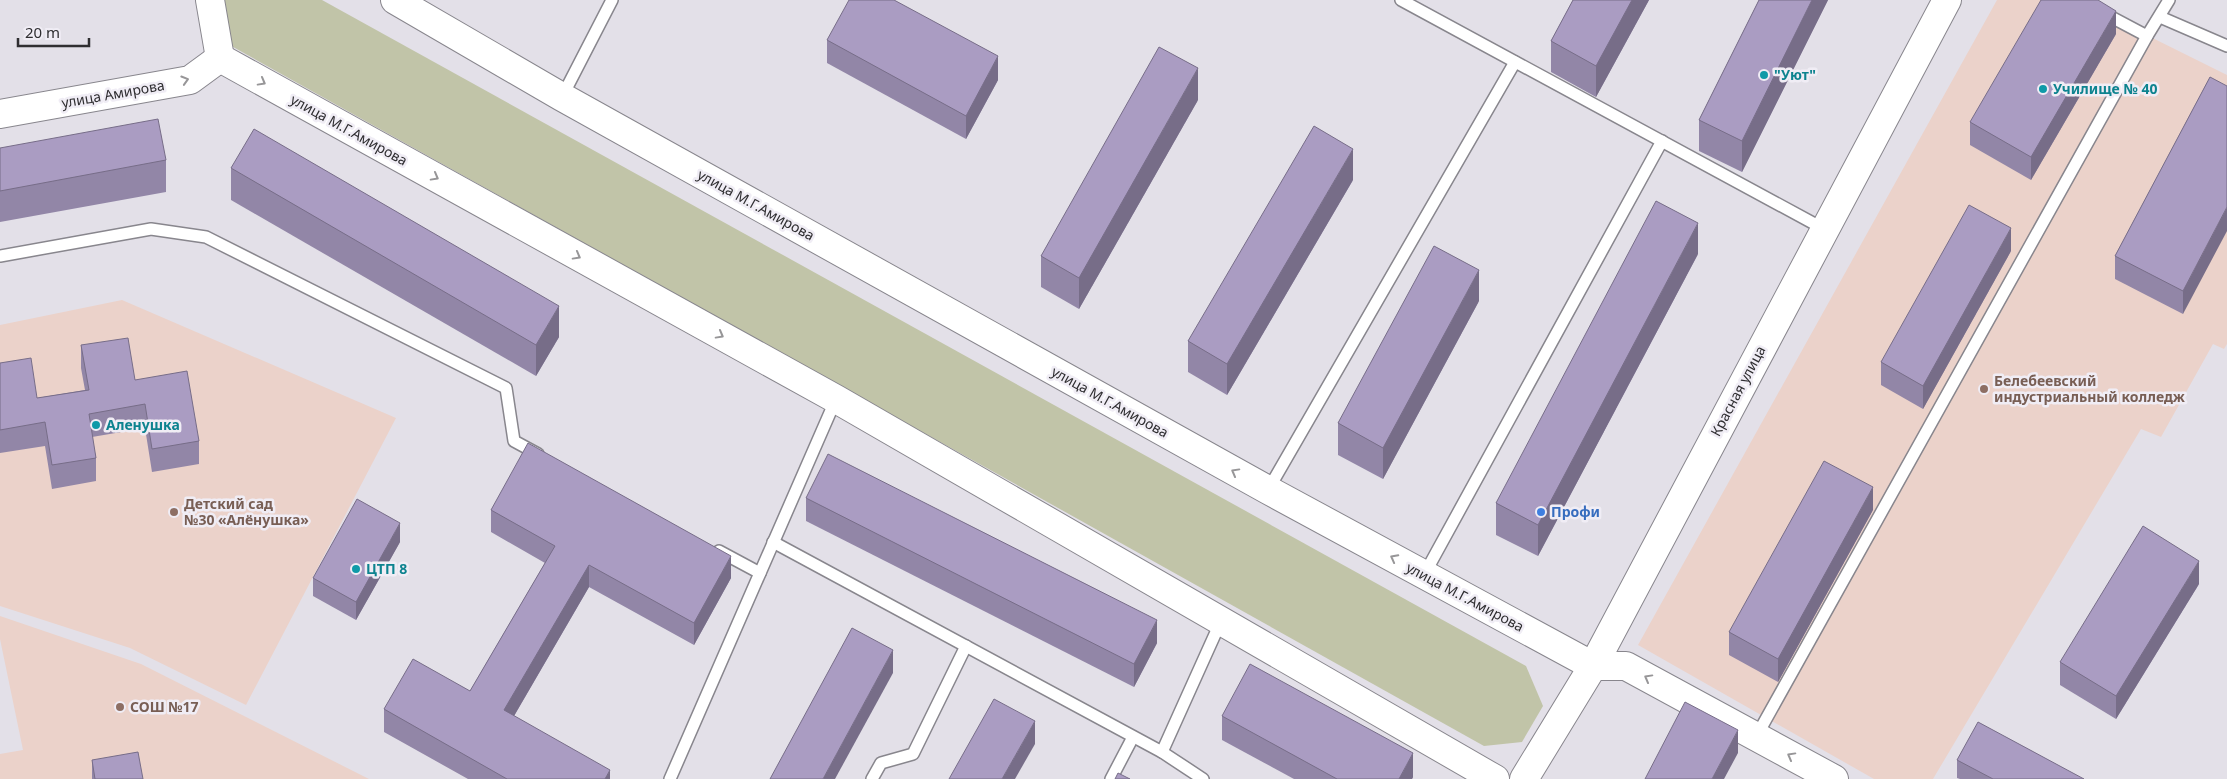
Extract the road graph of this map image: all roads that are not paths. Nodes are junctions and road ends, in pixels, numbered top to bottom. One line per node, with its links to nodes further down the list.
1 (210, 0): 11 (street)
2 (395, 0): 13 (street, улица М.Г.Амирова)
3 (612, 0): 13 (lane)
4 (1400, 0): 12 (lane)
5 (1947, 0): 16 (street, Красная улица)
6 (2079, 0): 9 (lane)
7 (2169, 0): 8 (lane)
8 (2160, 17): 9 (lane); 10 (lane)
9 (2147, 36): 29 (lane)
10 (2227, 46)
11 (220, 58): 14 (street, улица Амирова, one-way to 11); 18 (street, улица М.Г.Амирова, one-way to 18)
12 (1515, 62): 15 (lane); 20 (lane)
13 (562, 97): 20 (street, улица М.Г.Амирова, one-way to 13)
14 (0, 114)
15 (1662, 141): 16 (lane); 24 (lane)
16 (1824, 229): 27 (street, Красная улица)
17 (0, 256): 19 (lane)
18 (836, 399): 21 (lane); 25 (street, улица М.Г.Амирова)
19 (549, 460)
20 (1268, 490): 24 (street, улица М.Г.Амирова, one-way to 20)
21 (773, 542): 23 (lane); 26 (lane)
22 (707, 545): 23 (lane)
23 (760, 573): 31 (lane)
24 (1424, 574): 27 (street, улица М.Г.Амирова)
25 (1221, 621): 30 (lane); 35 (street, улица М.Г.Амирова)
26 (966, 646): 28 (lane); 32 (lane)
27 (1593, 666): 29 (street, улица М.Г.Амирова, one-way to 27); 36 (street, Красная улица)
28 (1133, 737): 30 (lane); 33 (lane)
29 (1756, 737): 37 (street, улица М.Г.Амирова, one-way to 29)
30 (1162, 752): 34 (lane)
31 (670, 779)
32 (872, 779)
33 (1111, 779)
34 (1203, 779)
35 (1495, 779)
36 (1524, 779)
37 (1834, 779)

